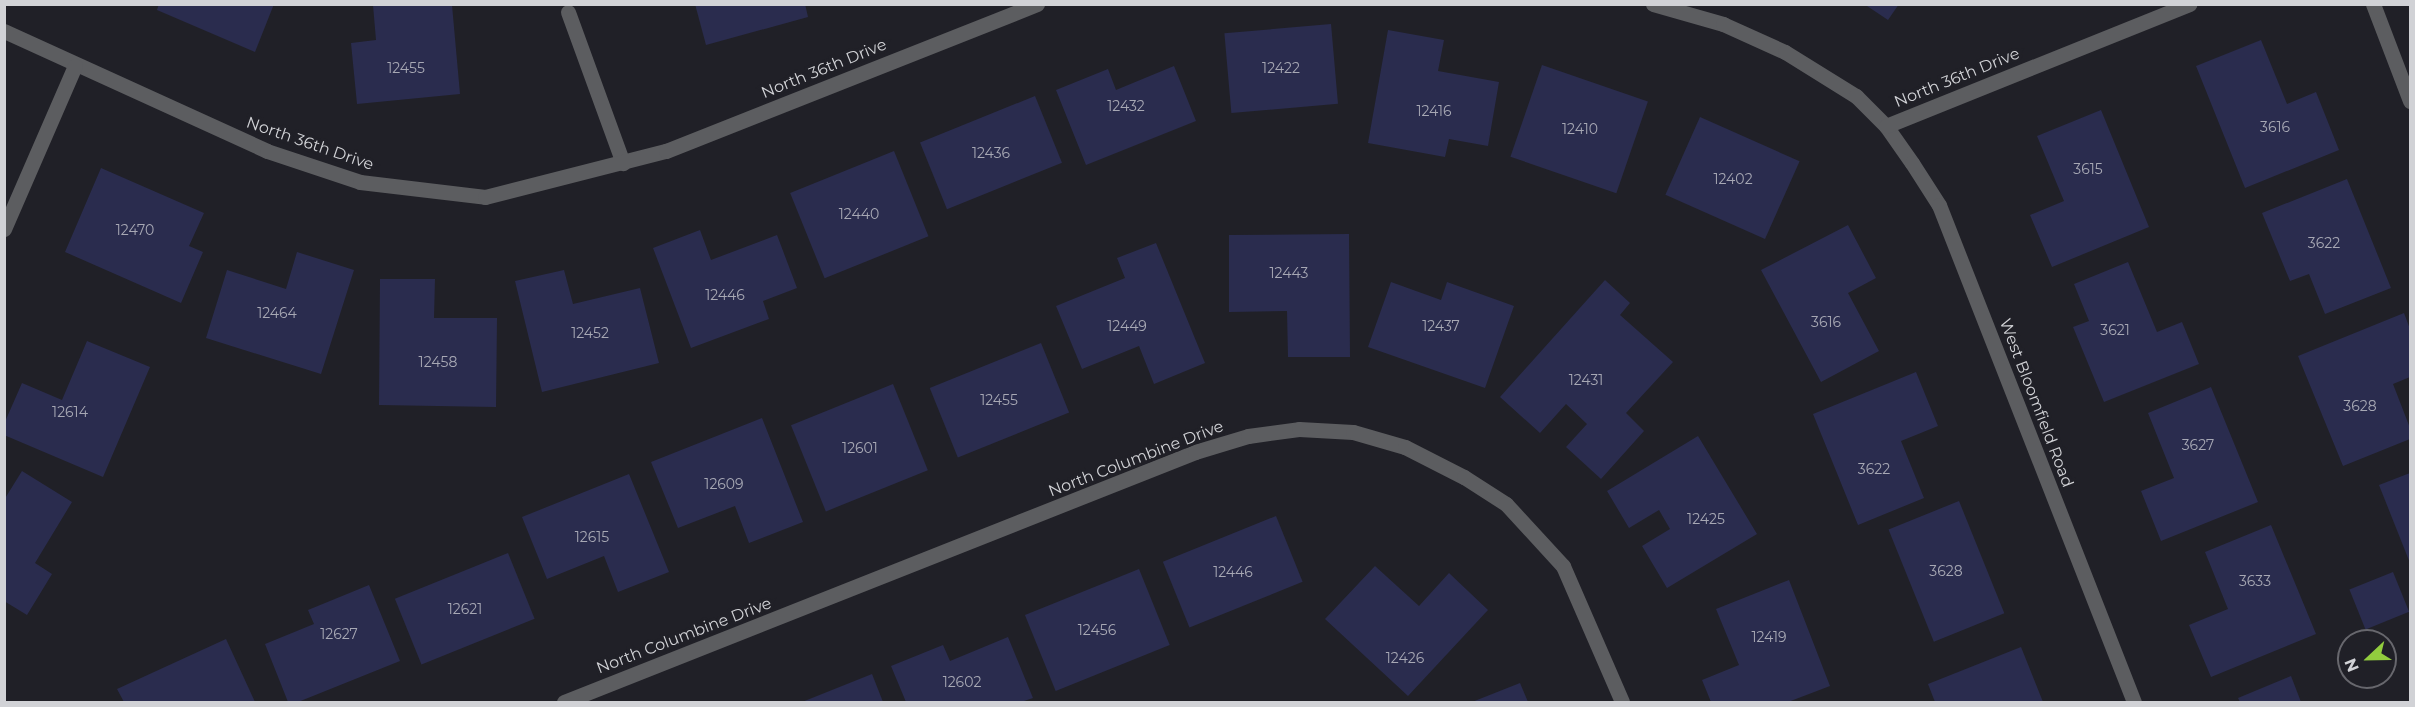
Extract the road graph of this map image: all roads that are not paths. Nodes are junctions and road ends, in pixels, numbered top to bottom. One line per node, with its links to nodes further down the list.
1 (1037, 4): 10 (street, North 36th Drive)
2 (1653, 4): 9 (street, North 36th Drive)
3 (2189, 4): 9 (street, North 36th Drive)
4 (2373, 4): 8 (street)
5 (568, 12): 10 (street)
6 (4, 31): 7 (street, North 36th Drive)
7 (75, 66): 10 (street, North 36th Drive); 11 (street)
8 (2410, 101)
9 (1886, 126): 14 (street, West Bloomfield Road)
10 (623, 163)
11 (4, 230)
12 (564, 702): 13 (street, North Columbine Drive)
13 (1622, 702)
14 (2134, 702)

